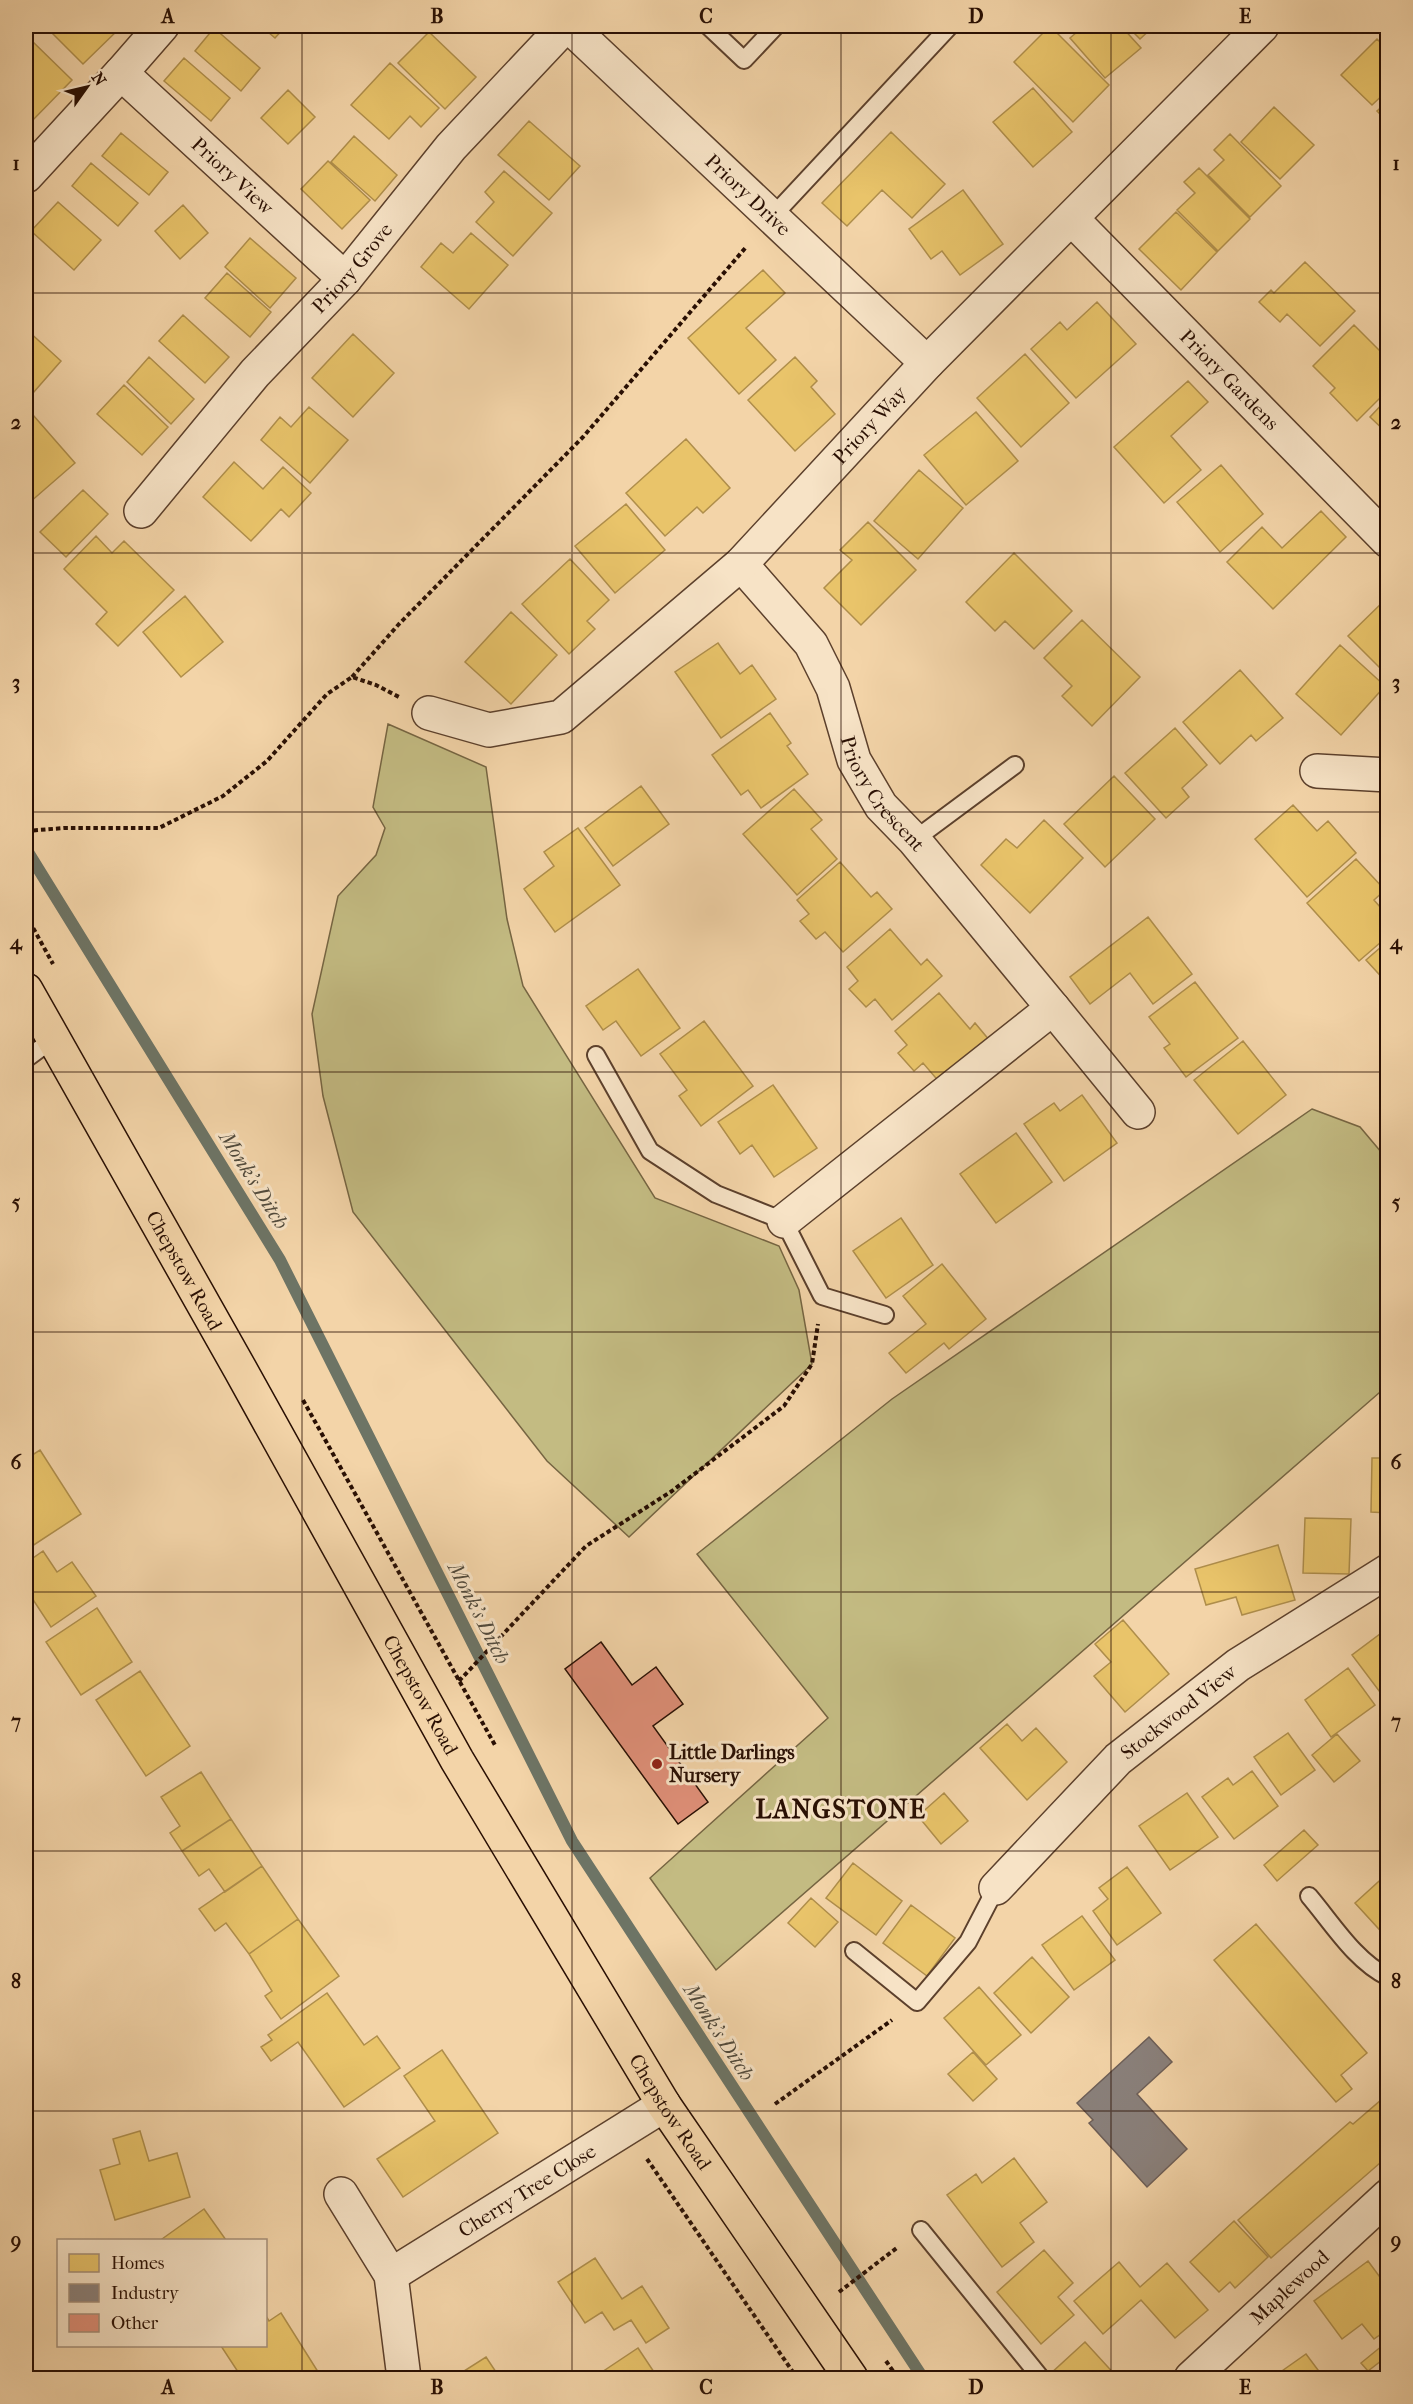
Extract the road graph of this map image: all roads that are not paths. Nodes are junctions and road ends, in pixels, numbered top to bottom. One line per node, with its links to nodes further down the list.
1 (162, 26): 8 (street)
2 (565, 26): 12 (street, Priory Grove)
3 (569, 26): 10 (street, Priory Drive)
4 (708, 26): 5 (lane)
5 (776, 26)
6 (950, 26): 10 (lane)
7 (1262, 26): 11 (street, Priory Way)
8 (121, 73): 9 (street); 12 (street, Priory View)
9 (26, 176)
10 (771, 218): 13 (street, Priory Drive)
11 (1072, 219): 13 (street, Priory Way); 15 (street, Priory Gardens)
12 (345, 279): 14 (street, Priory Grove)
13 (927, 363): 16 (street, Priory Way)
14 (141, 511)
15 (1388, 541)
16 (741, 564): 17 (street, Priory Way); 21 (street, Priory Crescent)
17 (429, 712)
18 (1015, 765): 21 (lane)
19 (1317, 771): 20 (street)
20 (1388, 775)
21 (914, 840): 23 (street, Priory Crescent)
22 (26, 990): 24 (main road, Chepstow Road)
23 (1053, 1008): 27 (street, Priory Crescent); 28 (street)
24 (53, 1039): 26 (lane); 35 (main road, Chepstow Road)
25 (596, 1055): 28 (lane)
26 (26, 1059)
27 (1138, 1112)
28 (784, 1221): 29 (lane)
29 (885, 1315)
30 (1388, 1571): 31 (street, Stockwood View)
31 (996, 1888): 33 (lane)
32 (1310, 1896): 34 (lane)
33 (854, 1951)
34 (1388, 1977)
35 (664, 2105): 39 (street, Cherry Tree Close); 41 (main road, Chepstow Road)
36 (341, 2194): 39 (street)
37 (1388, 2196): 43 (street, Maplewood)
38 (921, 2230): 42 (lane)
39 (391, 2275): 40 (street)
40 (404, 2379)
41 (851, 2379)
42 (1041, 2379)
43 (1191, 2379)

